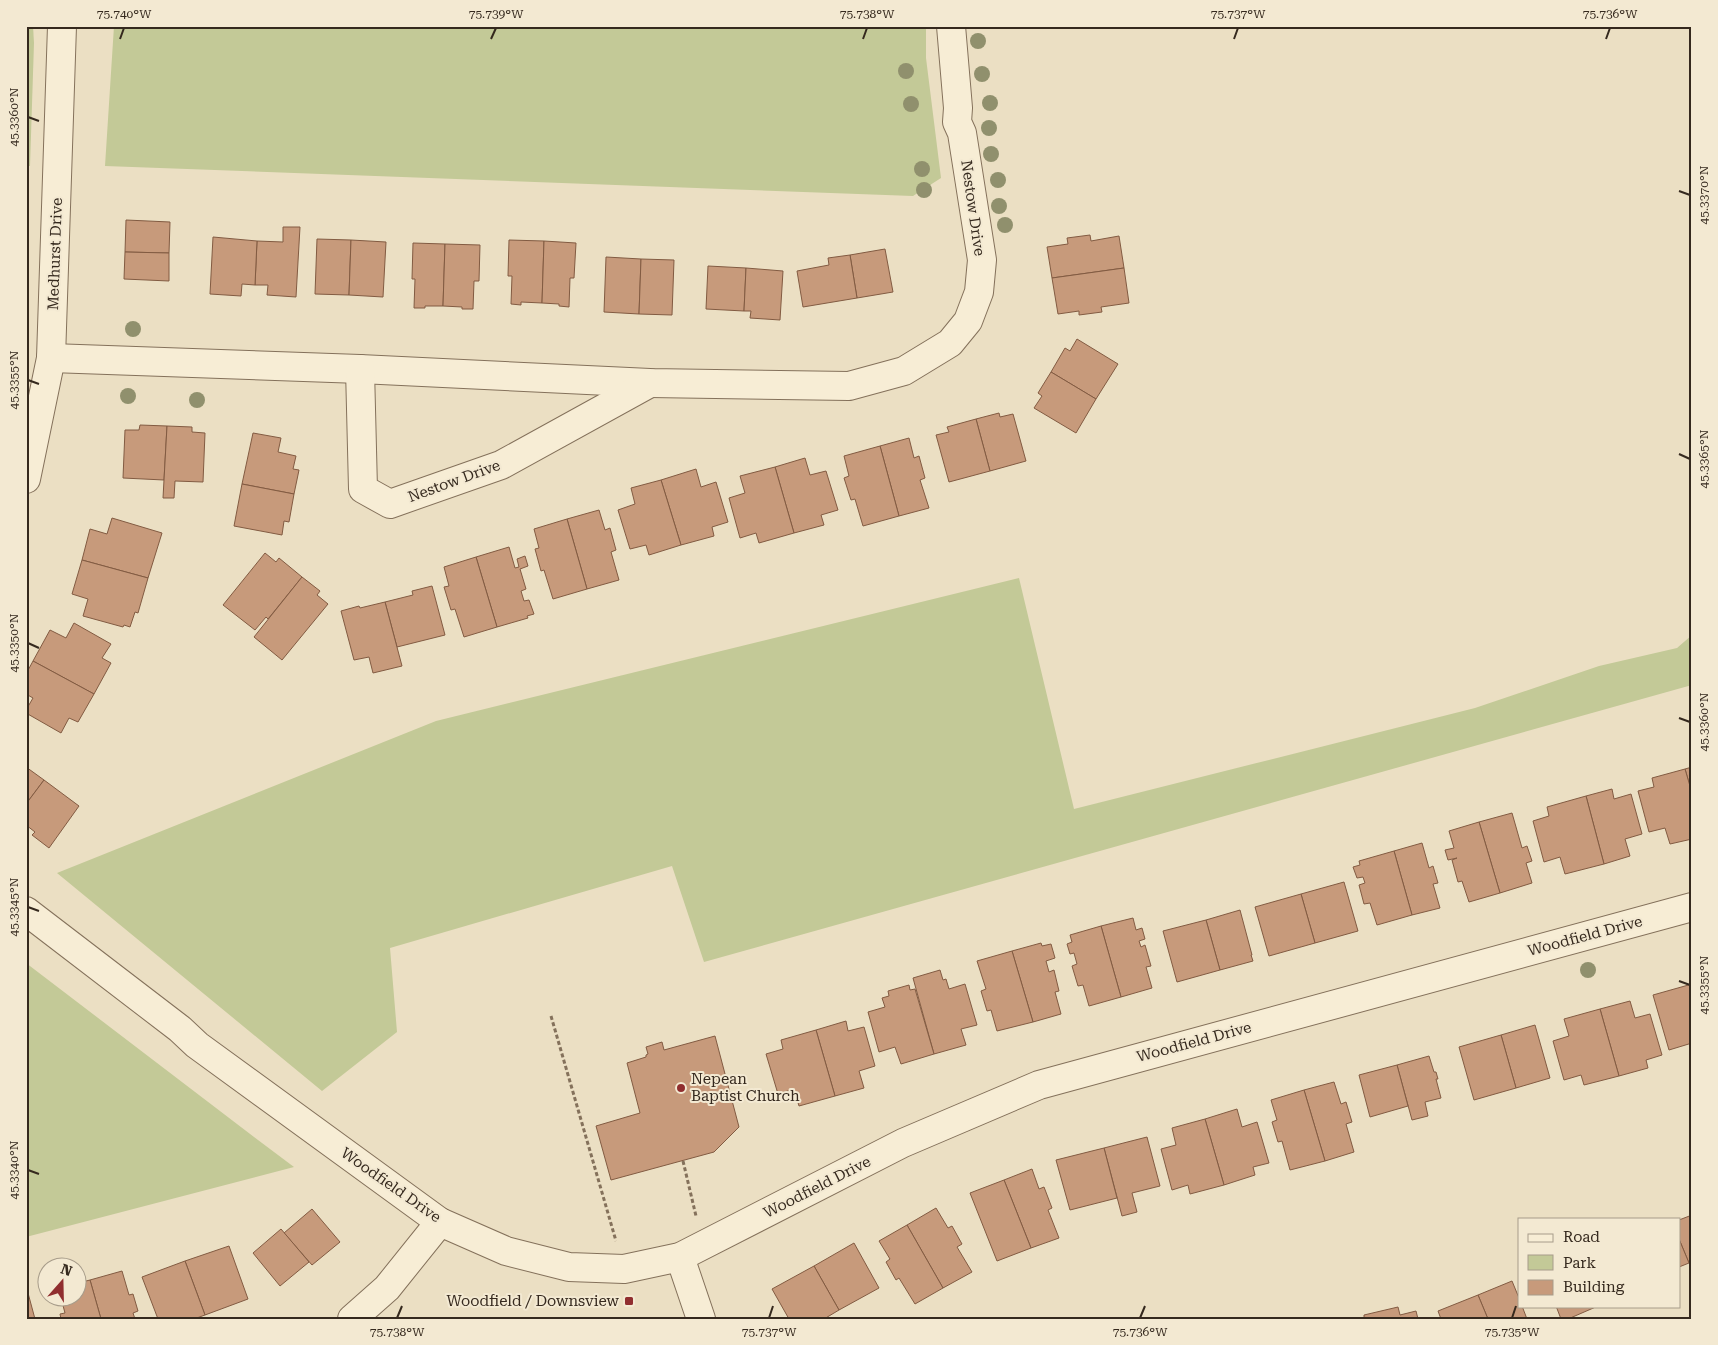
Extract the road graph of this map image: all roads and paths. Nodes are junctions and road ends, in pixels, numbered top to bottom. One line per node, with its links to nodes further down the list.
1 (62, 26): 3 (street, Medhurst Drive)
2 (951, 26): 5 (street, Nestow Drive)
3 (51, 358): 4 (street, Nestow Drive); 6 (street, Medhurst Drive)
4 (360, 370): 5 (street, Nestow Drive); 5 (street, Nestow Drive)
5 (650, 383)
6 (26, 479)
7 (1692, 907): 12 (street, Woodfield Drive)
8 (26, 911): 11 (street, Woodfield Drive)
9 (551, 1016): 13 (path)
10 (683, 1161): 12 (path)
11 (440, 1222): 13 (street, Woodfield Drive); 14 (street)
12 (692, 1251): 13 (street, Woodfield Drive); 15 (street)
13 (624, 1268)
14 (352, 1319)
15 (701, 1319)

